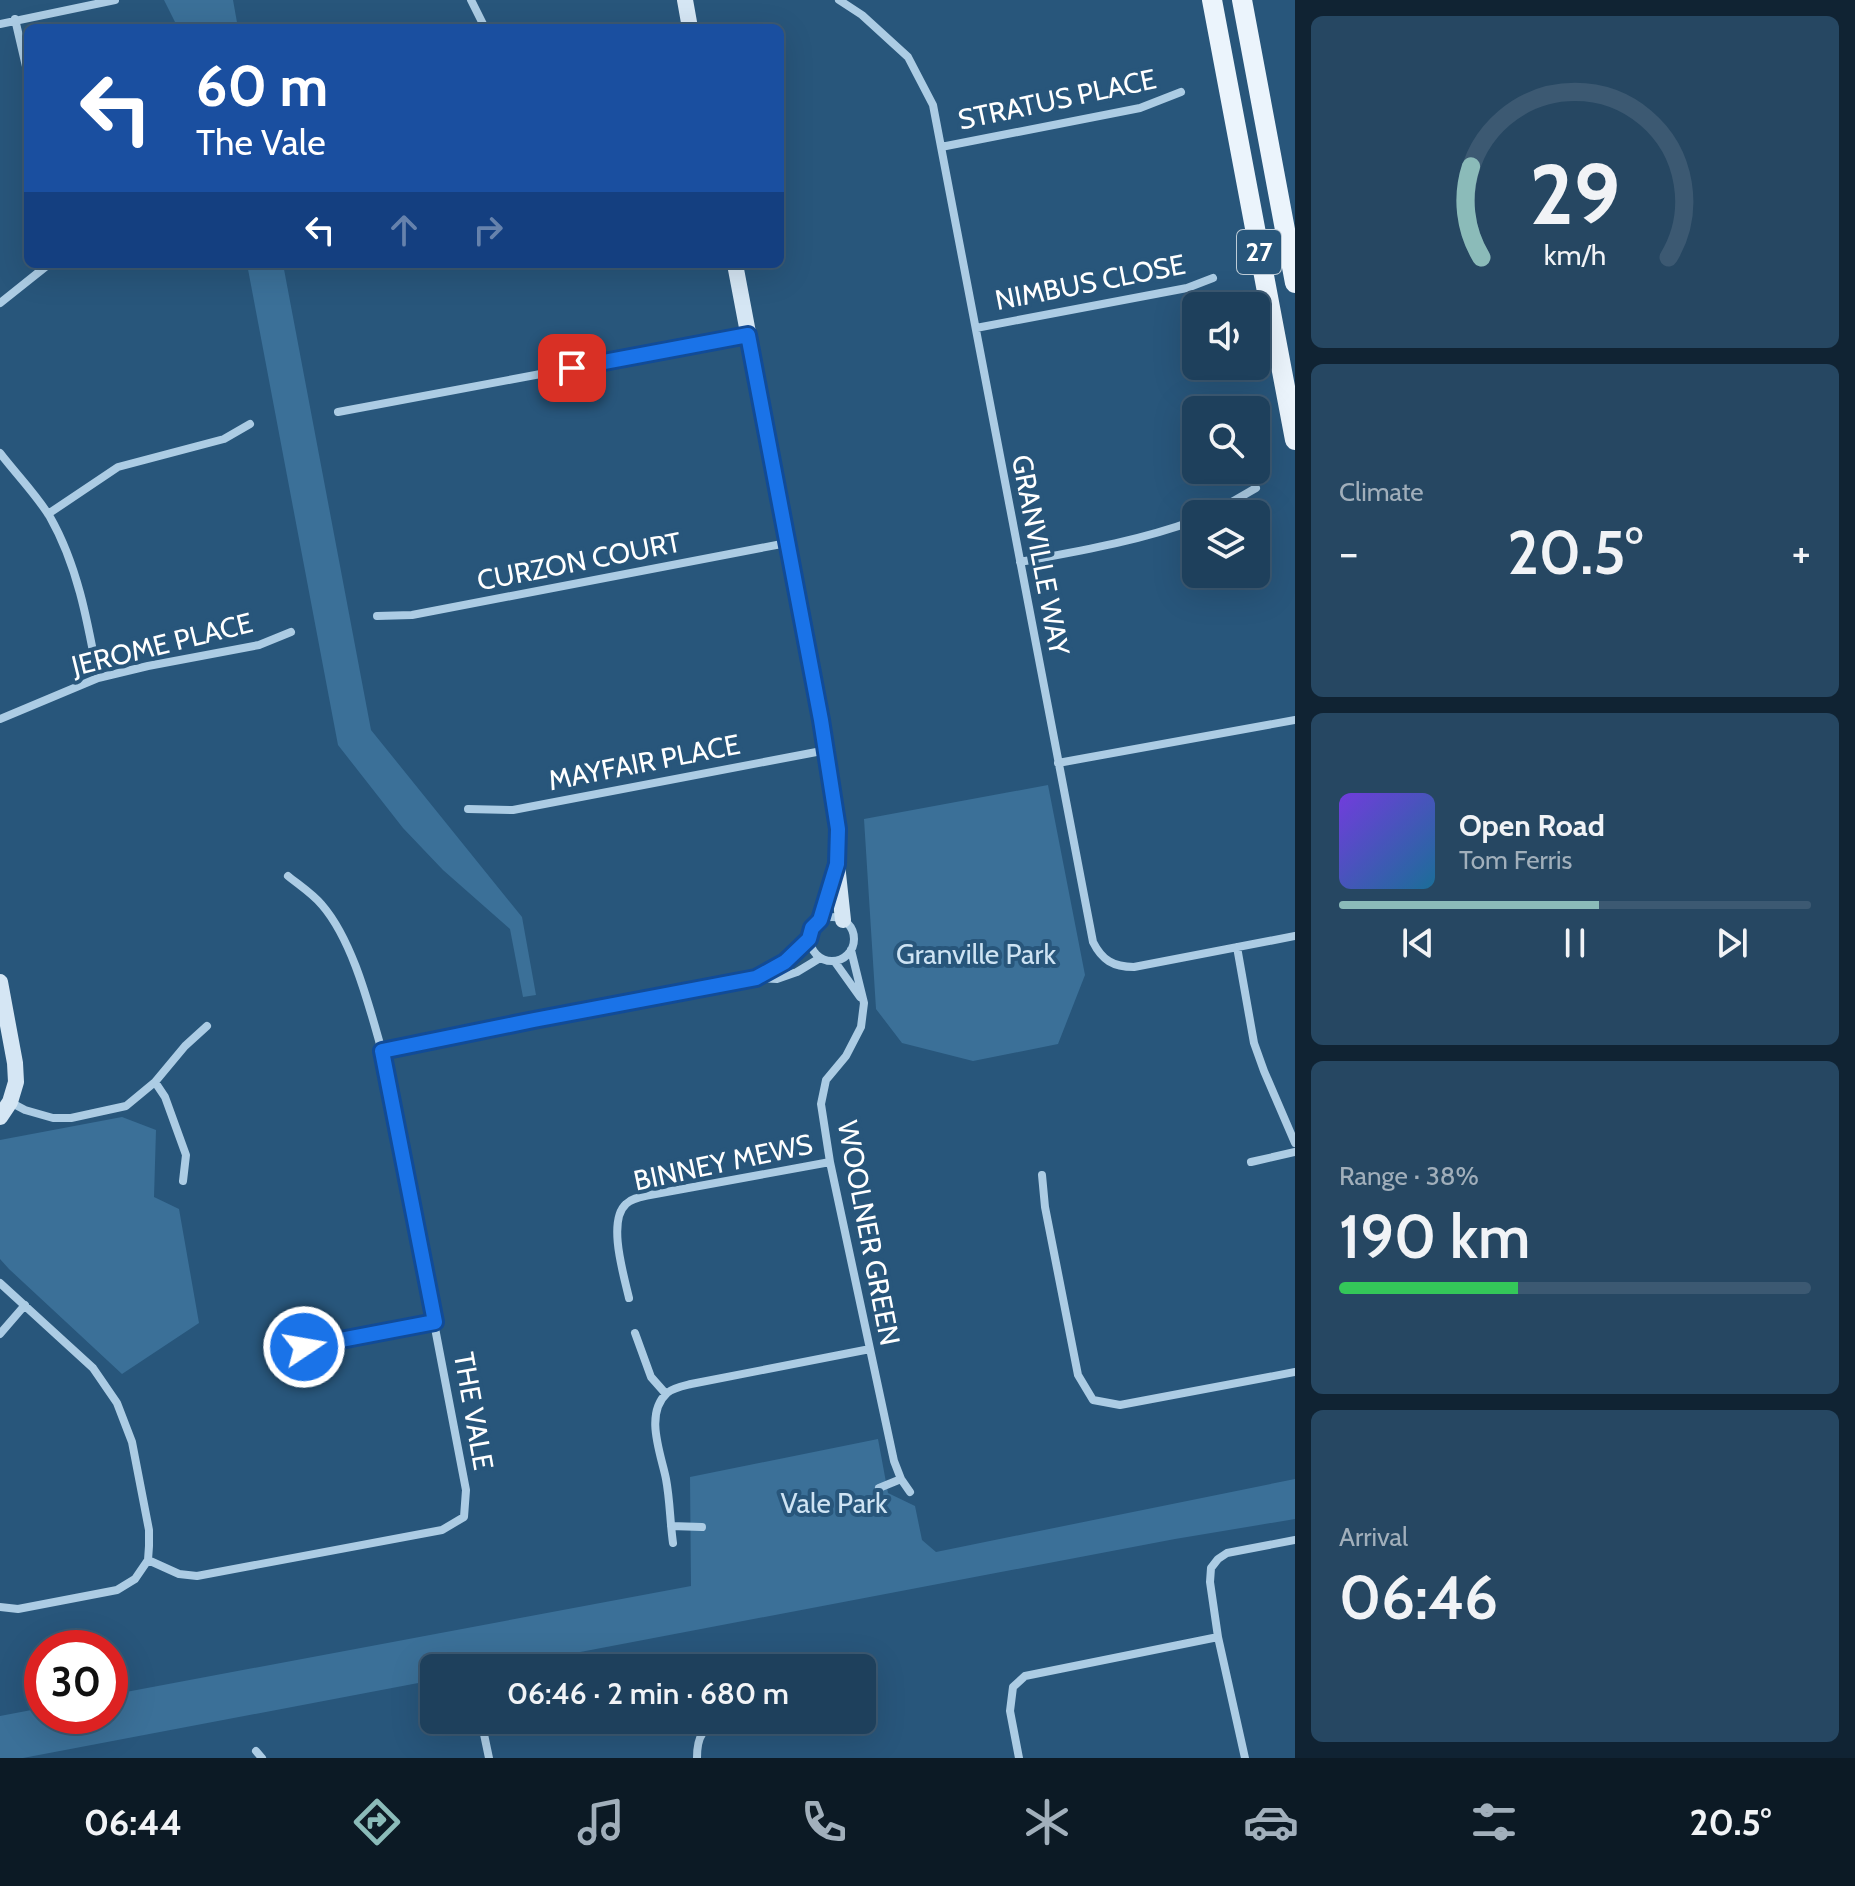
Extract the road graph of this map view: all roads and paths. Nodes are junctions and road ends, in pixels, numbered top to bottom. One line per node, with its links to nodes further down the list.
1 (115, 0): 7 (street)
2 (471, 0): 9 (street)
3 (685, 0): 10 (street)
4 (839, 0): 13 (street, GRANVILLE WAY)
5 (1212, 0): 21 (main road, 27)
6 (1242, 0): 17 (main road, 27)
7 (15, 19): 8 (street); 11 (street)
8 (0, 24)
9 (483, 24)
10 (689, 24)
11 (24, 58)
12 (1181, 92): 13 (street, STRATUS PLACE)
13 (941, 147): 19 (street, GRANVILLE WAY)
14 (44, 268): 18 (street)
15 (736, 268): 20 (street)
16 (1213, 278): 19 (street, NIMBUS CLOSE)
17 (1295, 283)
18 (0, 303)
19 (976, 328): 31 (street, GRANVILLE WAY)
20 (748, 335): 22 (street); 30 (street)
21 (1291, 401): 24 (main road, 27)
22 (338, 412)
23 (250, 424): 28 (street)
24 (1295, 440)
25 (0, 453): 28 (street)
26 (1256, 488): 27 (street)
27 (1235, 500)
28 (48, 514): 34 (street)
29 (1182, 525): 31 (street)
30 (788, 543): 32 (street, CURZON COURT); 37 (street)
31 (1020, 562): 38 (street, GRANVILLE WAY)
32 (377, 616)
33 (291, 632): 34 (street, JEROME PLACE)
34 (98, 678): 35 (street, JEROME PLACE)
35 (0, 719)
36 (1295, 720): 38 (street)
37 (827, 750): 39 (street, MAYFAIR PLACE); 40 (street)
38 (1058, 763): 46 (street, GRANVILLE WAY)
39 (468, 809)
40 (837, 864): 42 (street); 43 (street)
41 (288, 876): 54 (street, THE VALE)
42 (820, 920): 43 (street); 45 (street)
43 (843, 920): 47 (street)
44 (1295, 936): 46 (street, GRANVILLE WAY)
45 (809, 939): 48 (street); 50 (street)
46 (1237, 947): 58 (street)
47 (851, 950): 49 (street); 52 (street)
48 (820, 958): 49 (street); 50 (street)
49 (835, 962): 52 (street)
50 (756, 978): 54 (street)
51 (0, 982): 56 (street)
52 (864, 1003): 60 (street, WOOLNER GREEN)
53 (207, 1026): 55 (street)
54 (382, 1051): 67 (street, THE VALE)
55 (155, 1082): 56 (street); 63 (street)
56 (10, 1102): 57 (street)
57 (0, 1117)
58 (1295, 1143)
59 (1295, 1152): 61 (street)
60 (830, 1162): 65 (street, BINNEY MEWS); 71 (street, WOOLNER GREEN)
61 (1251, 1162)
62 (1042, 1175): 72 (street)
63 (183, 1181)
64 (0, 1283): 66 (street)
65 (629, 1298)
66 (25, 1305): 69 (street); 81 (street)
67 (435, 1322): 70 (street); 81 (street, THE VALE)
68 (635, 1333): 73 (street)
69 (0, 1334)
70 (304, 1347)
71 (870, 1349): 73 (street); 74 (street, WOOLNER GREEN)
72 (1295, 1372)
73 (666, 1394): 77 (street)
74 (901, 1479): 75 (street); 76 (street, WOOLNER GREEN)
75 (879, 1488)
76 (910, 1492)
77 (671, 1526): 78 (street); 80 (street)
78 (702, 1527)
79 (1295, 1540): 83 (street)
80 (673, 1543)
81 (148, 1560): 82 (street)
82 (0, 1607)
83 (1218, 1637): 88 (street); 89 (street)
84 (484, 1734): 86 (street)
85 (701, 1734): 87 (street)
86 (489, 1758)
87 (697, 1758)
88 (1019, 1758)
89 (1245, 1758)

